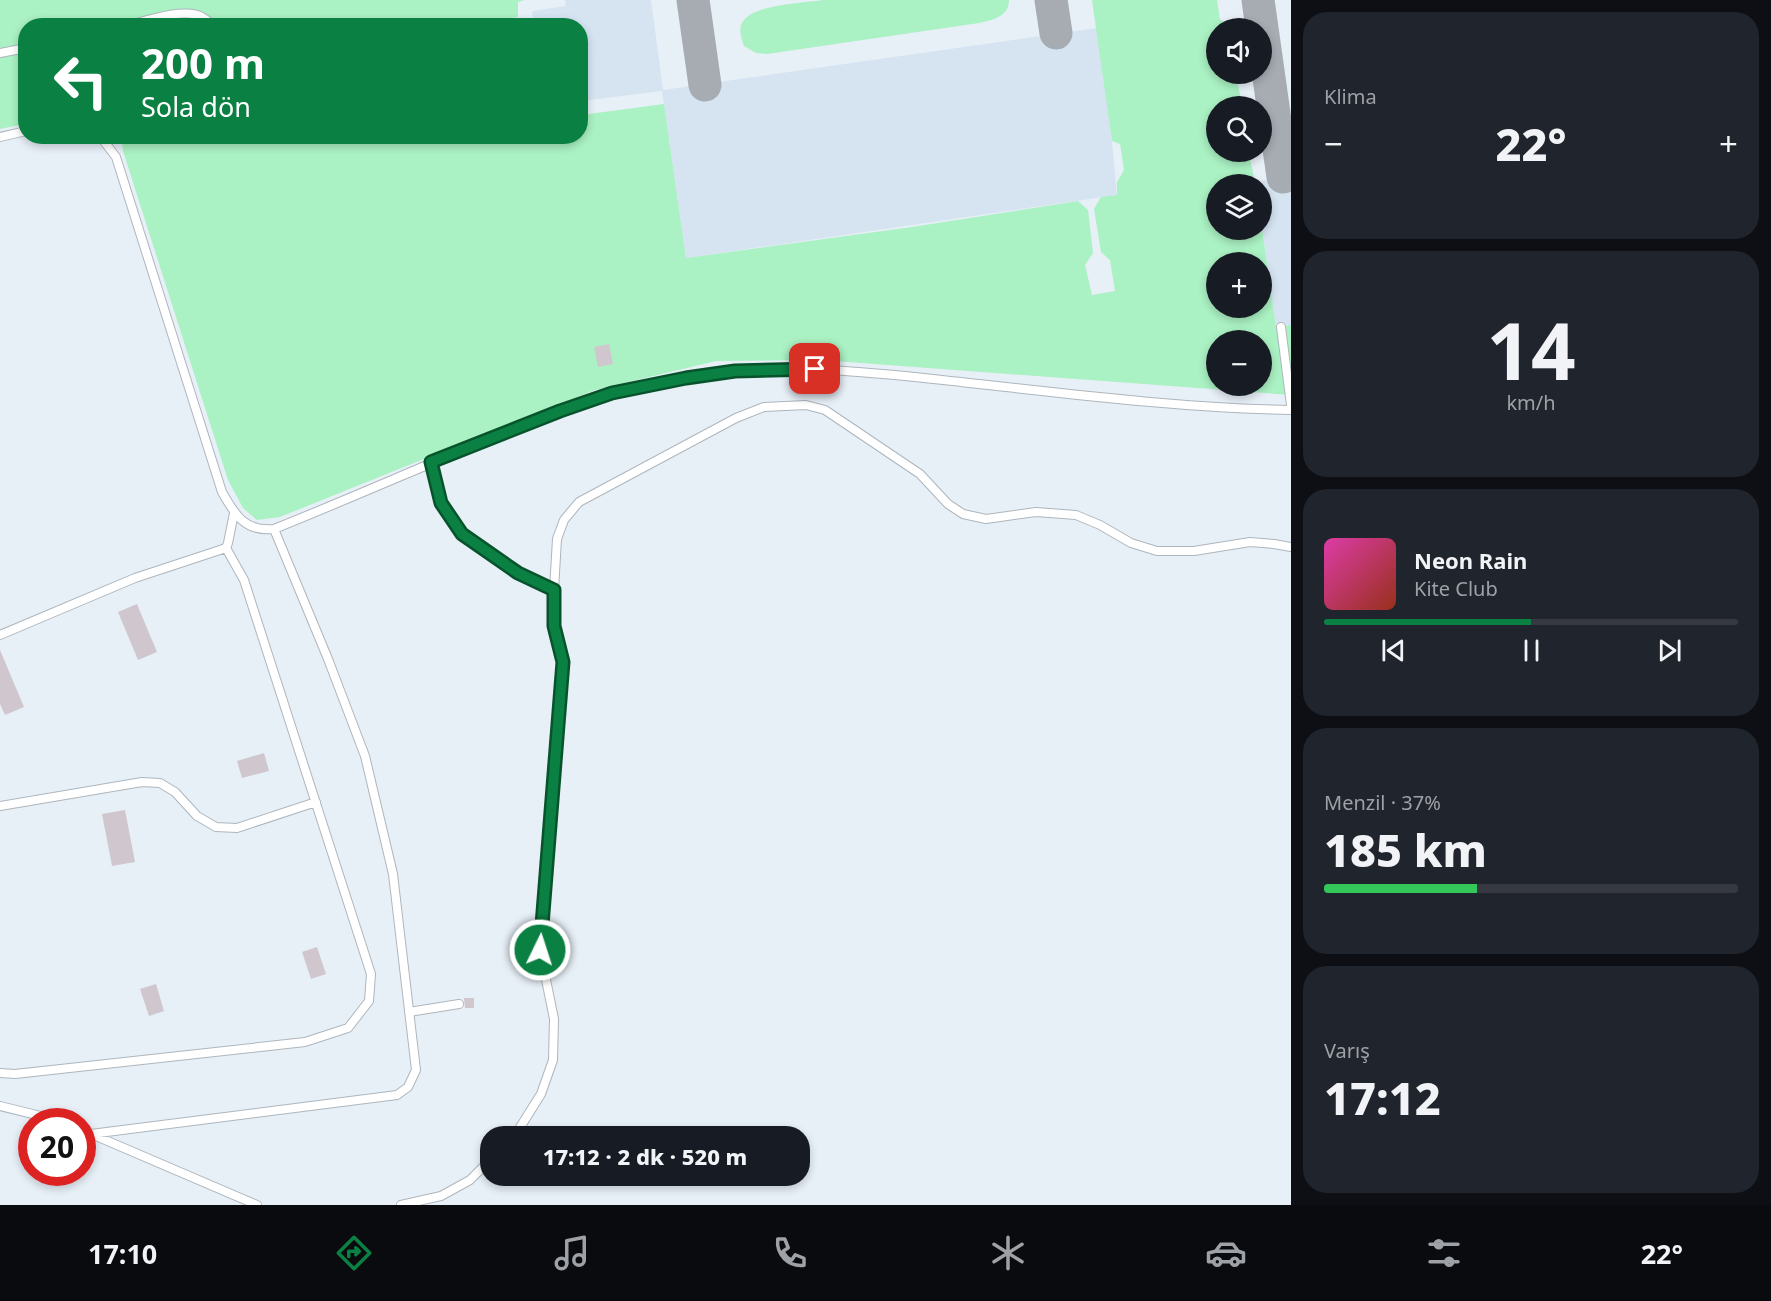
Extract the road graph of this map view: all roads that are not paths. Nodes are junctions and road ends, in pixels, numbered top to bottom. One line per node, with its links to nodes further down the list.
1 (161, 18): 2 (lane)
2 (204, 18)
3 (18, 50): 4 (lane)
4 (0, 53)
5 (18, 133): 6 (lane)
6 (0, 137)
7 (106, 144): 12 (lane)
8 (1281, 327): 9 (lane)
9 (1291, 405)
10 (1291, 410): 11 (lane)
11 (431, 462): 13 (lane); 16 (lane)
12 (234, 513): 13 (lane); 14 (lane)
13 (274, 529): 21 (lane)
14 (226, 548): 17 (lane); 18 (lane)
15 (1291, 548): 16 (lane)
16 (554, 590): 25 (lane)
17 (0, 635)
18 (316, 802): 19 (lane); 22 (lane)
19 (0, 806)
20 (459, 1005): 21 (lane)
21 (409, 1012): 26 (lane)
22 (0, 1073)
23 (0, 1106): 24 (lane)
24 (18, 1110)
25 (521, 1126)
26 (96, 1133)
27 (96, 1136): 29 (lane)
28 (480, 1170): 30 (lane)
29 (257, 1205)
30 (401, 1205)

